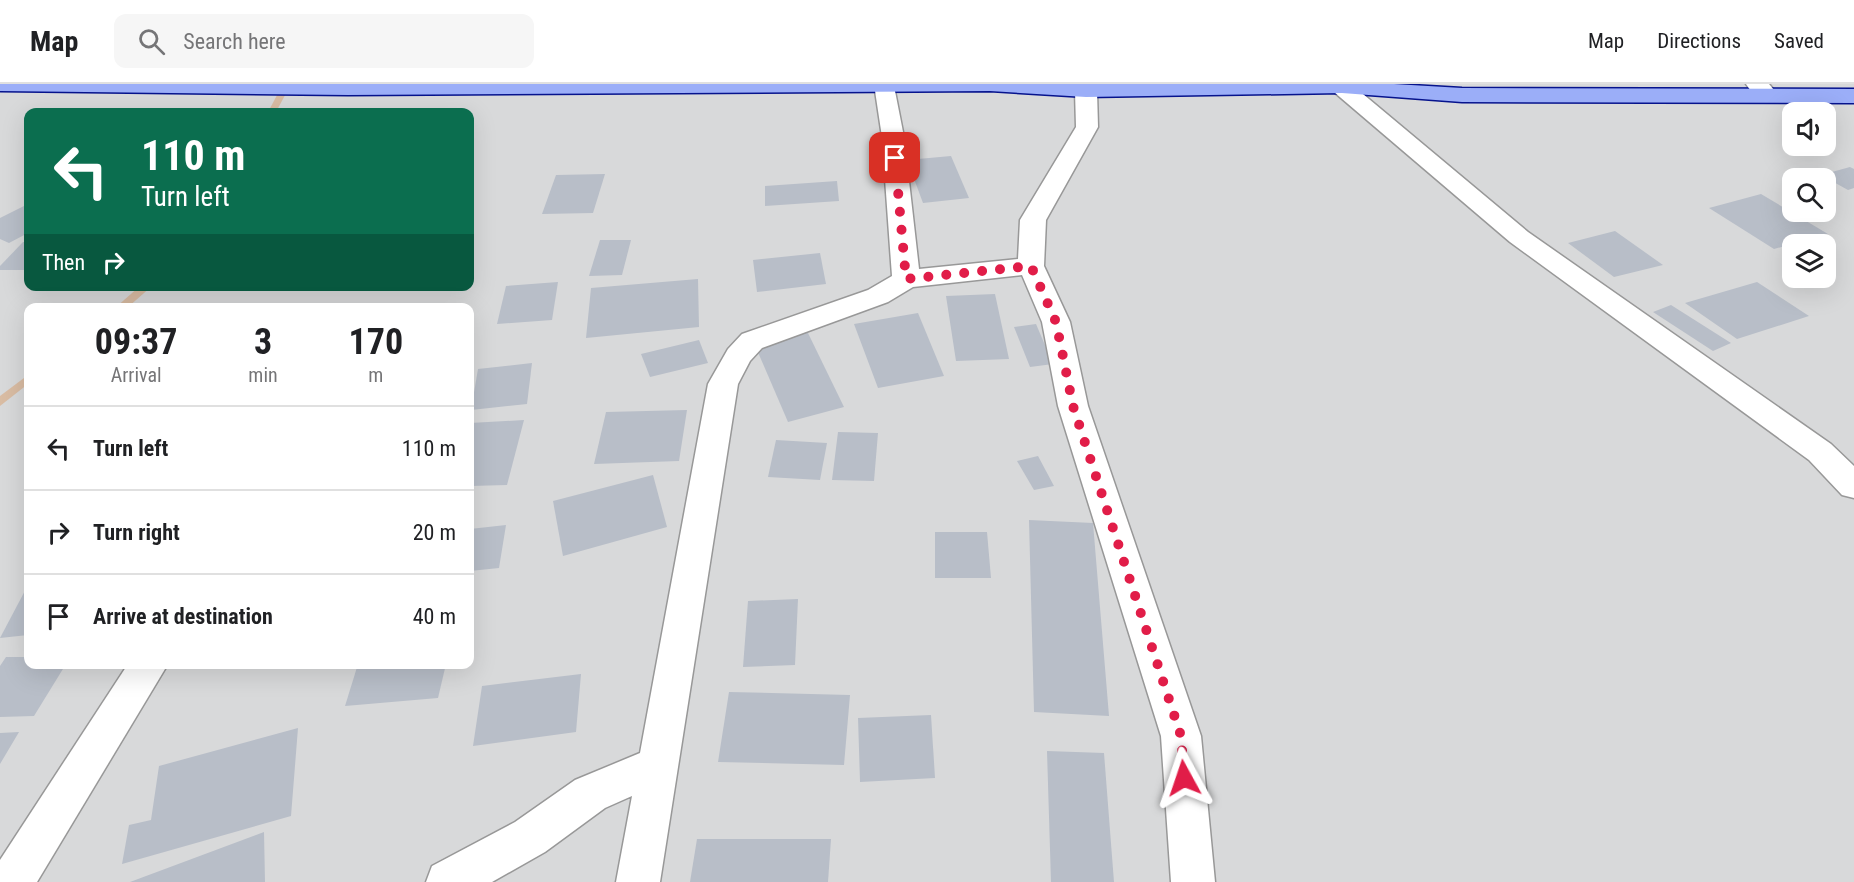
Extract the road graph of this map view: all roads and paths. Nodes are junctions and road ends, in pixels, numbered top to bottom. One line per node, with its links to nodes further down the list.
1 (135, 84): 5 (street)
2 (0, 85): 5 (main road)
3 (883, 86): 5 (main road); 8 (main road); 11 (street)
4 (1342, 87): 6 (main road); 8 (main road); 12 (street)
5 (229, 88)
6 (1459, 89): 7 (main road)
7 (1763, 90): 9 (main road)
8 (1086, 91): 10 (street)
9 (1854, 96)
10 (1031, 266): 11 (street); 18 (street)
11 (906, 279): 14 (street)
12 (1854, 486)
13 (146, 669): 15 (street)
14 (657, 765): 16 (street); 17 (street)
15 (12, 882)
16 (448, 882)
17 (638, 882)
18 (1193, 882)

